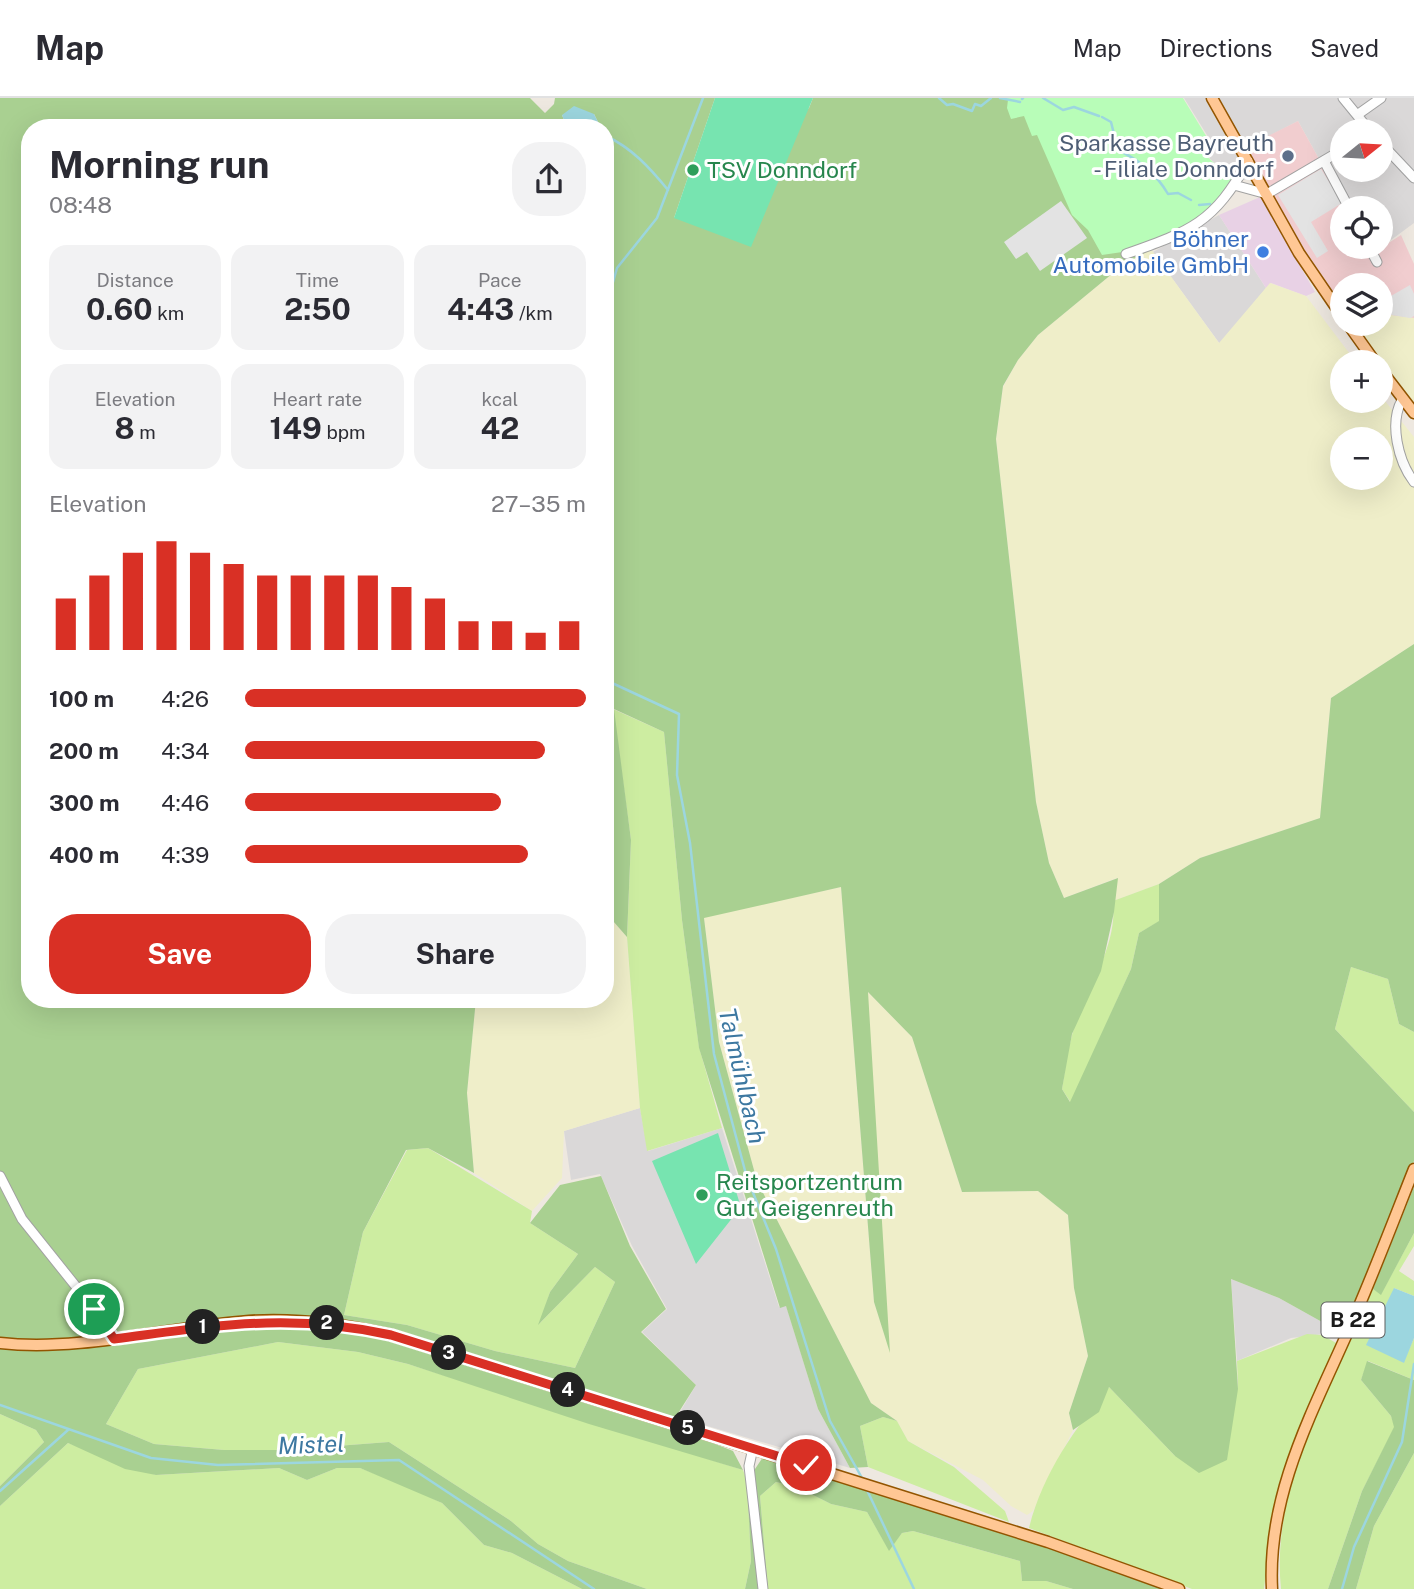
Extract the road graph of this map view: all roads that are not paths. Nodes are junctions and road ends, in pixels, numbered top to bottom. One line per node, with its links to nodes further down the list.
1 (1212, 98): 8 (main road)
2 (1343, 98): 4 (street)
3 (1381, 98): 4 (street)
4 (1357, 115): 5 (street)
5 (1360, 119)
6 (1393, 156): 10 (street)
7 (1330, 157): 9 (street)
8 (1248, 160): 11 (street); 12 (main road)
9 (1324, 161): 12 (street); 13 (street)
10 (1414, 178)
11 (1234, 185): 12 (street); 14 (street)
12 (1267, 194): 17 (main road)
13 (1343, 196)
14 (1126, 254)
15 (1375, 259): 16 (street)
16 (1377, 262)
17 (1330, 299)
18 (1393, 387): 19 (main road)
19 (1402, 400): 20 (main road); 21 (street)
20 (1414, 413)
21 (1414, 482)
22 (1414, 1169): 27 (main road, B 22)
23 (0, 1176): 24 (street)
24 (114, 1339): 25 (main road); 26 (main road)
25 (0, 1343)
26 (753, 1448): 28 (street); 29 (main road)
27 (1270, 1585)
28 (763, 1589)
29 (1179, 1589)

